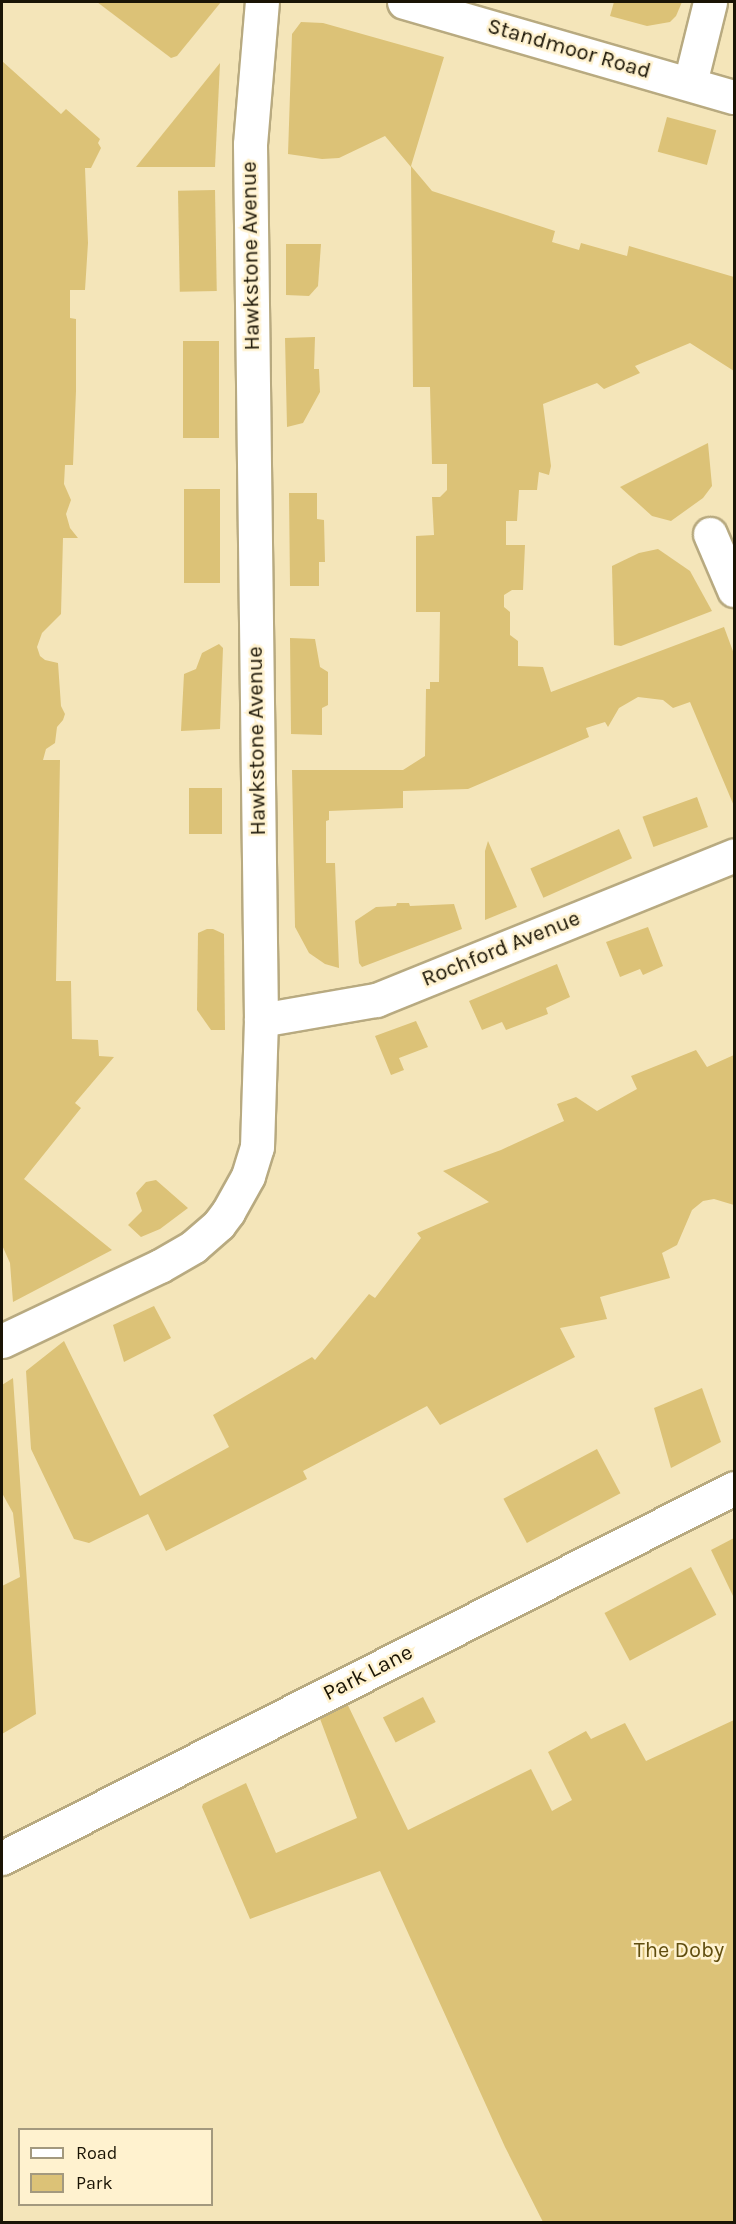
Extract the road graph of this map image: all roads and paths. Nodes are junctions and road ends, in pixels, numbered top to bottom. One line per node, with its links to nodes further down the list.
1 (261, 2): 9 (street, Hawkstone Avenue)
2 (404, 2): 4 (street, Standmoor Road)
3 (710, 2): 4 (street)
4 (690, 83): 5 (street, Standmoor Road)
5 (735, 97)
6 (710, 534): 7 (street)
7 (735, 590)
8 (735, 855): 9 (street, Rochford Avenue)
9 (261, 1020): 10 (street, Hawkstone Avenue)
10 (2, 1341)
11 (735, 1488): 12 (street, Park Lane)
12 (2, 1858)

